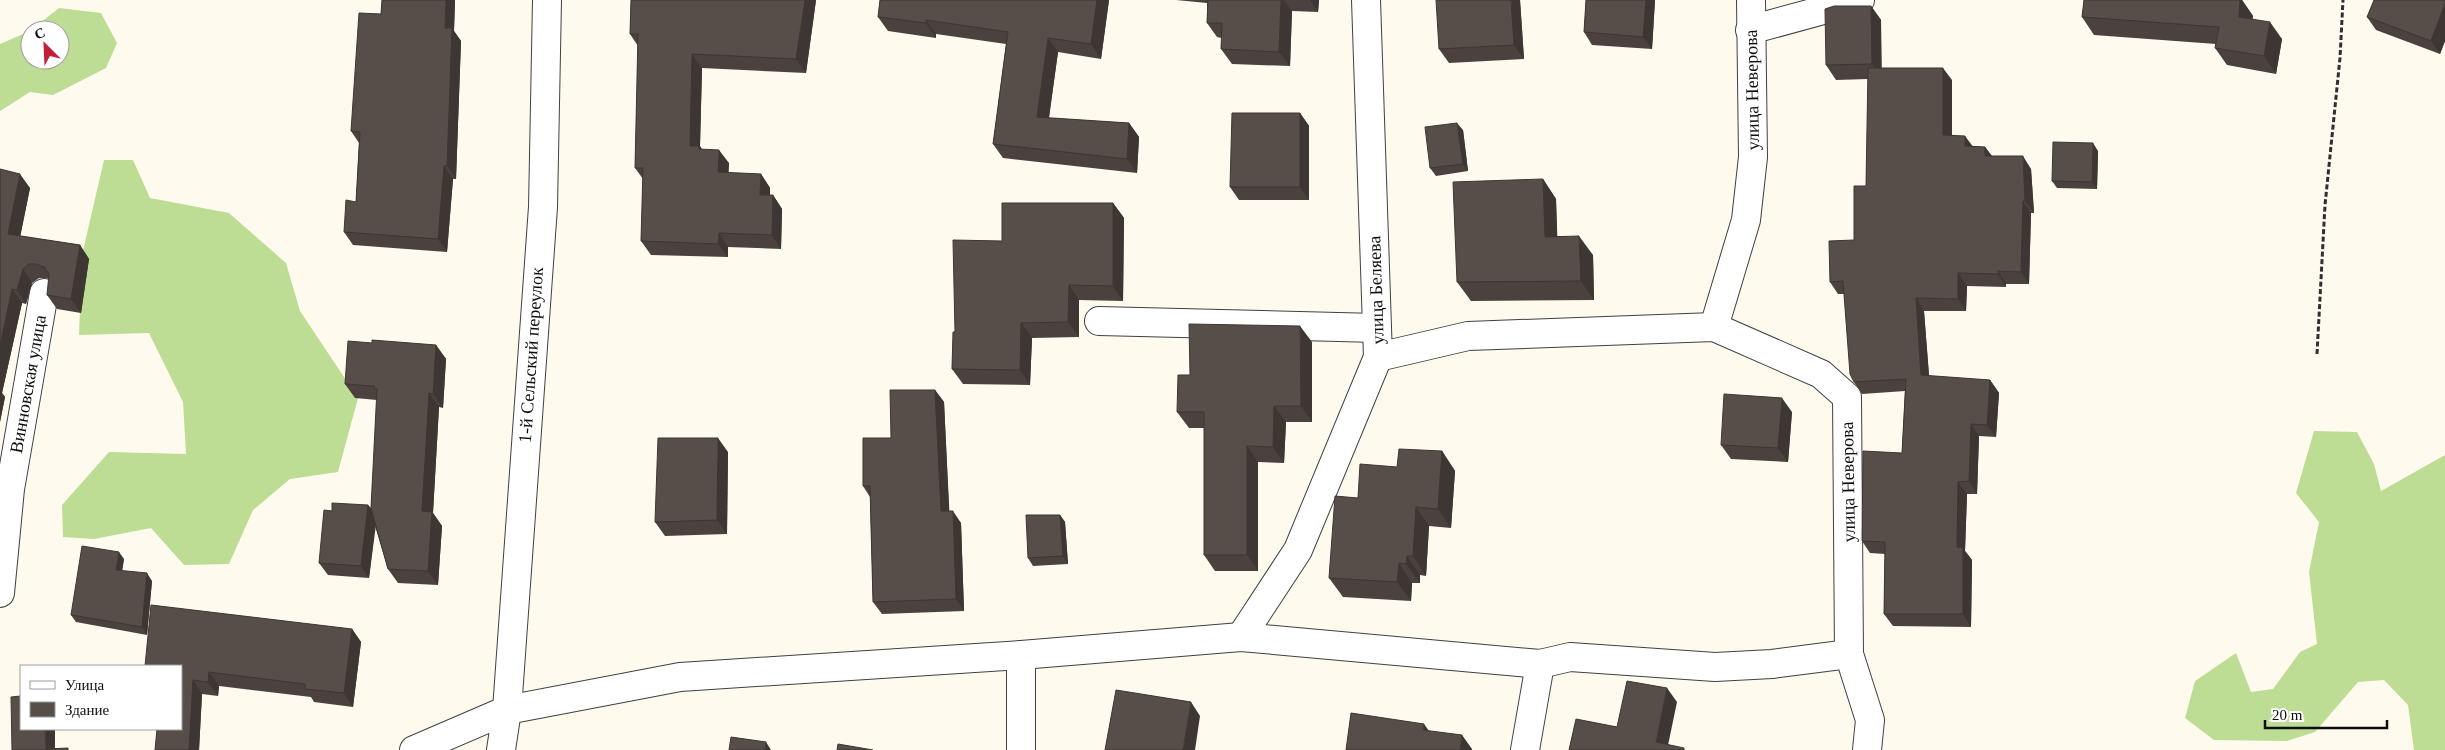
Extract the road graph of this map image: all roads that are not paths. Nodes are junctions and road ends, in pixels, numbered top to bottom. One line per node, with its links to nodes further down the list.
1 (548, 0): 16 (street, 1-й Сельский переулок)
2 (1366, 0): 9 (street, улица Беляева)
3 (1751, 0): 5 (street, улица Неверова)
4 (1860, 0): 5 (street)
5 (1750, 30): 8 (street, улица Неверова)
6 (44, 293): 11 (street, Винновская улица)
7 (1099, 322): 9 (street)
8 (1714, 327): 10 (street); 13 (street, улица Неверова)
9 (1377, 328): 10 (street, улица Беляева)
10 (1378, 357): 12 (street, улица Беляева)
11 (0, 593)
12 (1241, 637): 14 (street); 15 (street)
13 (1849, 654): 15 (street); 21 (street, улица Неверова)
14 (1021, 655): 16 (street); 19 (street)
15 (1540, 664): 20 (street)
16 (507, 710): 17 (street); 18 (street, 1-й Сельский переулок)
17 (414, 750)
18 (502, 750)
19 (1020, 750)
20 (1525, 750)
21 (1867, 750)

